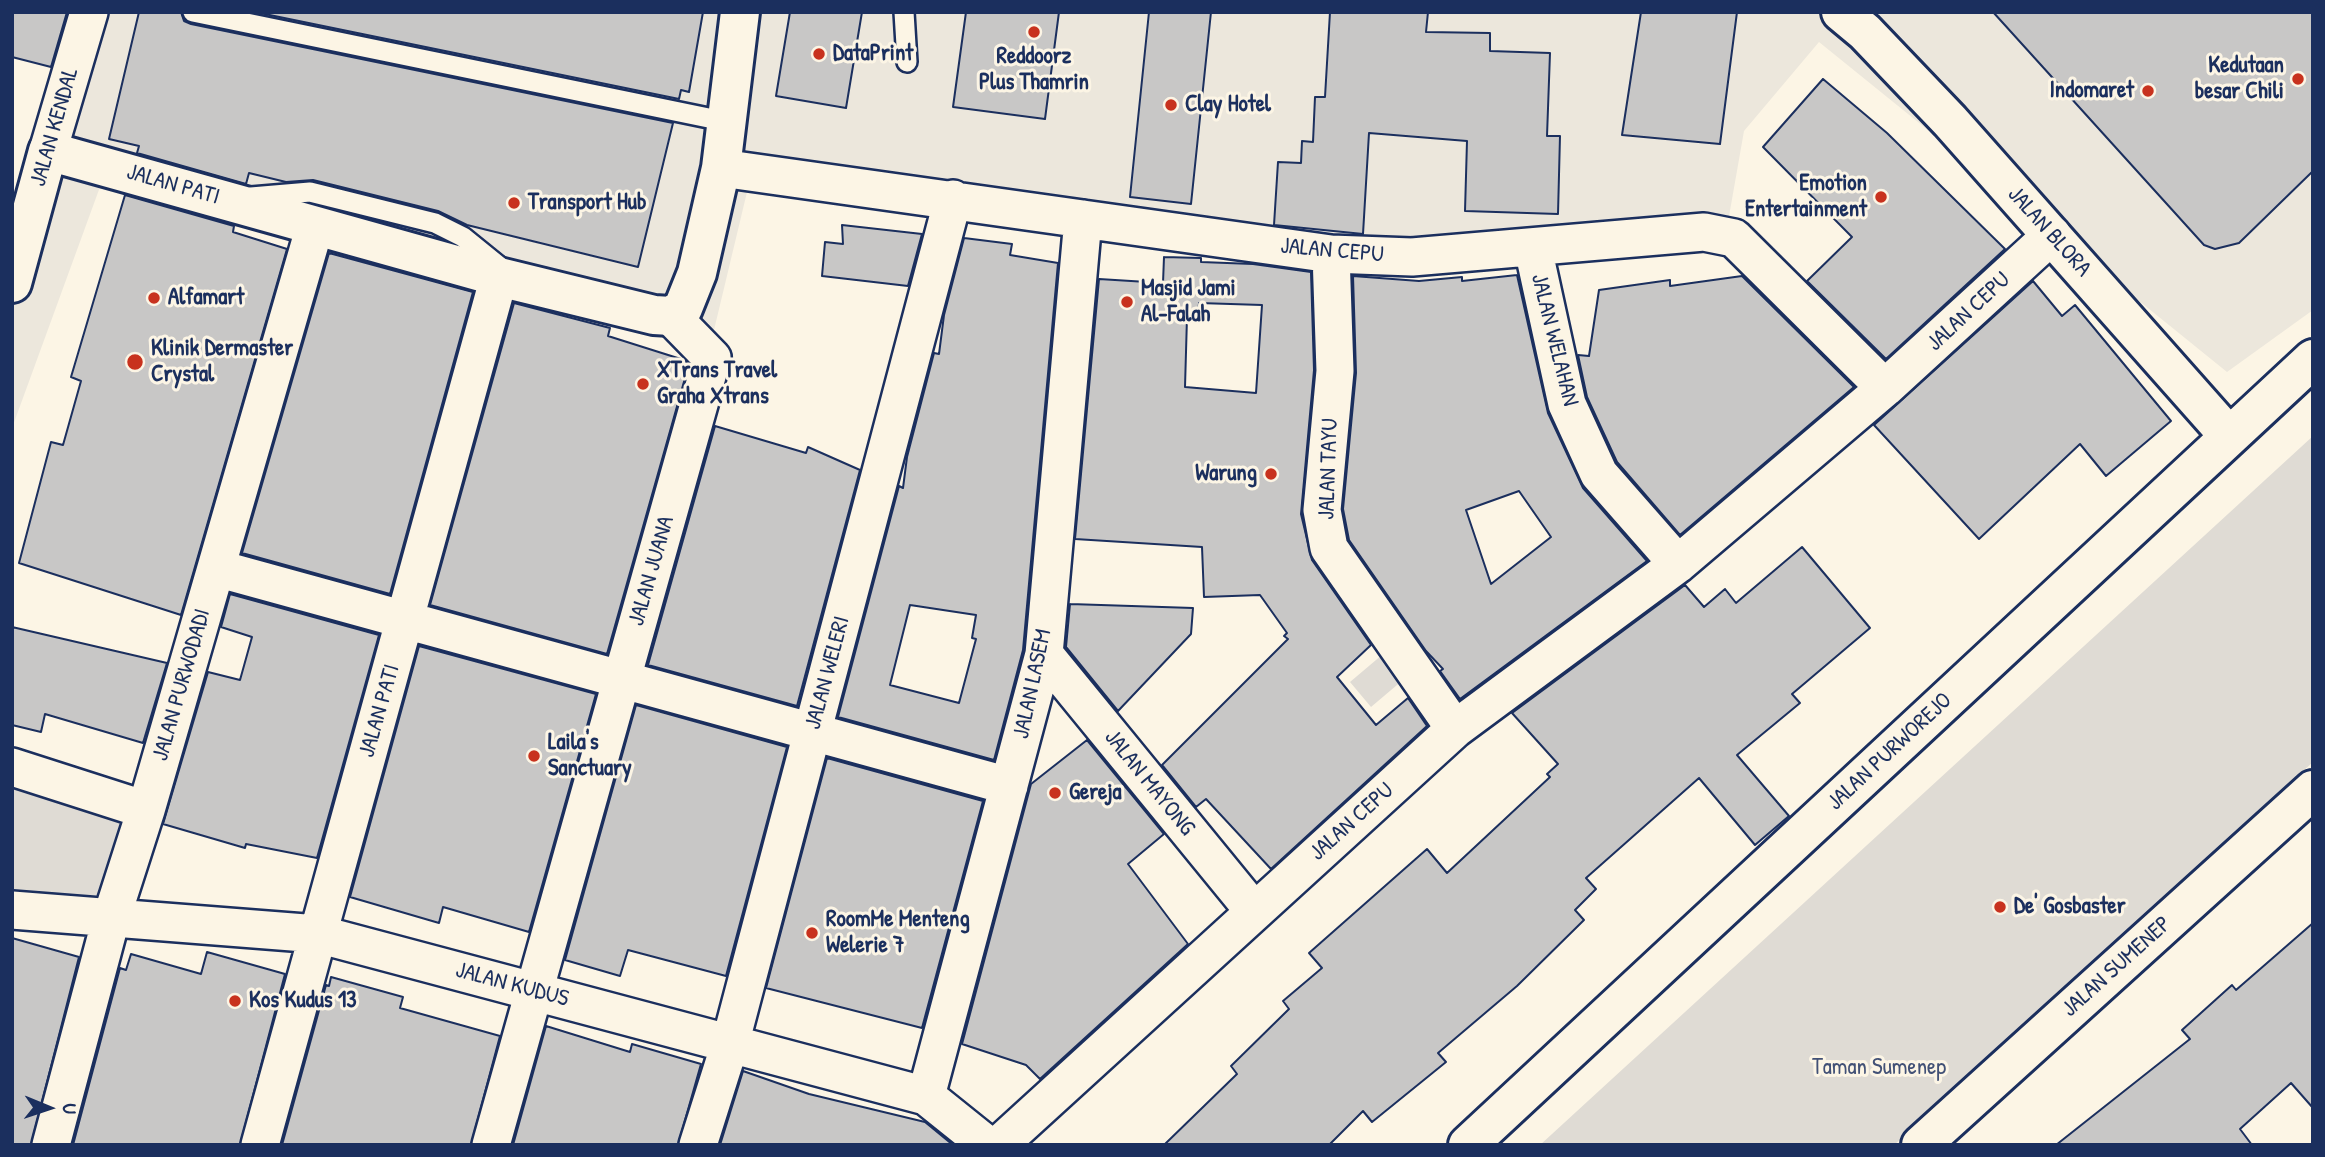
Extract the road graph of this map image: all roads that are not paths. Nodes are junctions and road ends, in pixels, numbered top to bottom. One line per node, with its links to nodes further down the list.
1 (89, 12): 8 (street, JALAN KENDAL)
2 (193, 12): 7 (lane)
3 (740, 12): 7 (street)
4 (904, 12): 6 (lane)
5 (1855, 19): 14 (street, JALAN BLORA)
6 (907, 62)
7 (728, 122): 9 (street)
8 (48, 151): 11 (street, JALAN PATI); 18 (street, JALAN KENDAL)
9 (721, 168): 10 (street, JALAN CEPU); 20 (street)
10 (953, 199): 12 (street, JALAN CEPU); 30 (street, JALAN WELERI)
11 (225, 200): 13 (street, JALAN PATI); 19 (lane)
12 (1083, 219): 16 (street, JALAN CEPU); 27 (street, JALAN LASEM)
13 (315, 226): 17 (street, JALAN PATI); 25 (street, JALAN PURWODADI)
14 (2052, 235): 22 (street, JALAN CEPU); 23 (street, JALAN BLORA)
15 (1533, 248): 16 (street, JALAN CEPU); 22 (street, JALAN CEPU); 24 (street, JALAN WELAHAN)
16 (1331, 254): 29 (street, JALAN TAYU)
17 (499, 277): 19 (street, JALAN PATI); 26 (street, JALAN PATI)
18 (12, 282)
19 (544, 289): 20 (street, JALAN PATI)
20 (671, 316): 28 (street, JALAN JUANA)
21 (2313, 359): 23 (street, JALAN PURWOREJO)
22 (1885, 388): 24 (street, JALAN CEPU)
23 (2229, 436): 48 (street, JALAN PURWOREJO)
24 (1678, 564): 29 (street, JALAN CEPU)
25 (216, 568): 26 (street); 34 (street, JALAN PURWODADI)
26 (405, 620): 28 (street); 38 (street, JALAN PATI)
27 (1044, 654): 32 (street, JALAN LASEM); 36 (street, JALAN MAYONG)
28 (621, 680): 30 (street); 39 (street, JALAN JUANA)
29 (1455, 729): 36 (street, JALAN CEPU)
30 (813, 732): 32 (street); 40 (street, JALAN WELERI)
31 (12, 766): 34 (street)
32 (1009, 786): 41 (street, JALAN LASEM)
33 (2313, 790): 49 (street, JALAN SUMENEP)
34 (146, 810): 37 (street, JALAN PURWODADI)
35 (12, 910): 37 (street, JALAN KUDUS)
36 (1254, 911): 47 (street, JALAN CEPU)
37 (111, 919): 38 (street, JALAN KUDUS); 42 (street, JALAN PURWODADI)
38 (318, 934): 39 (street, JALAN KUDUS); 43 (street, JALAN PATI)
39 (534, 990): 40 (street, JALAN KUDUS); 44 (street, JALAN JUANA)
40 (730, 1044): 41 (street, JALAN KUDUS); 45 (street, JALAN WELERI)
41 (926, 1096): 46 (street, JALAN KUDUS)
42 (51, 1145)
43 (260, 1145)
44 (491, 1145)
45 (698, 1145)
46 (986, 1145)
47 (999, 1145)
48 (1468, 1145)
49 (1921, 1145)

